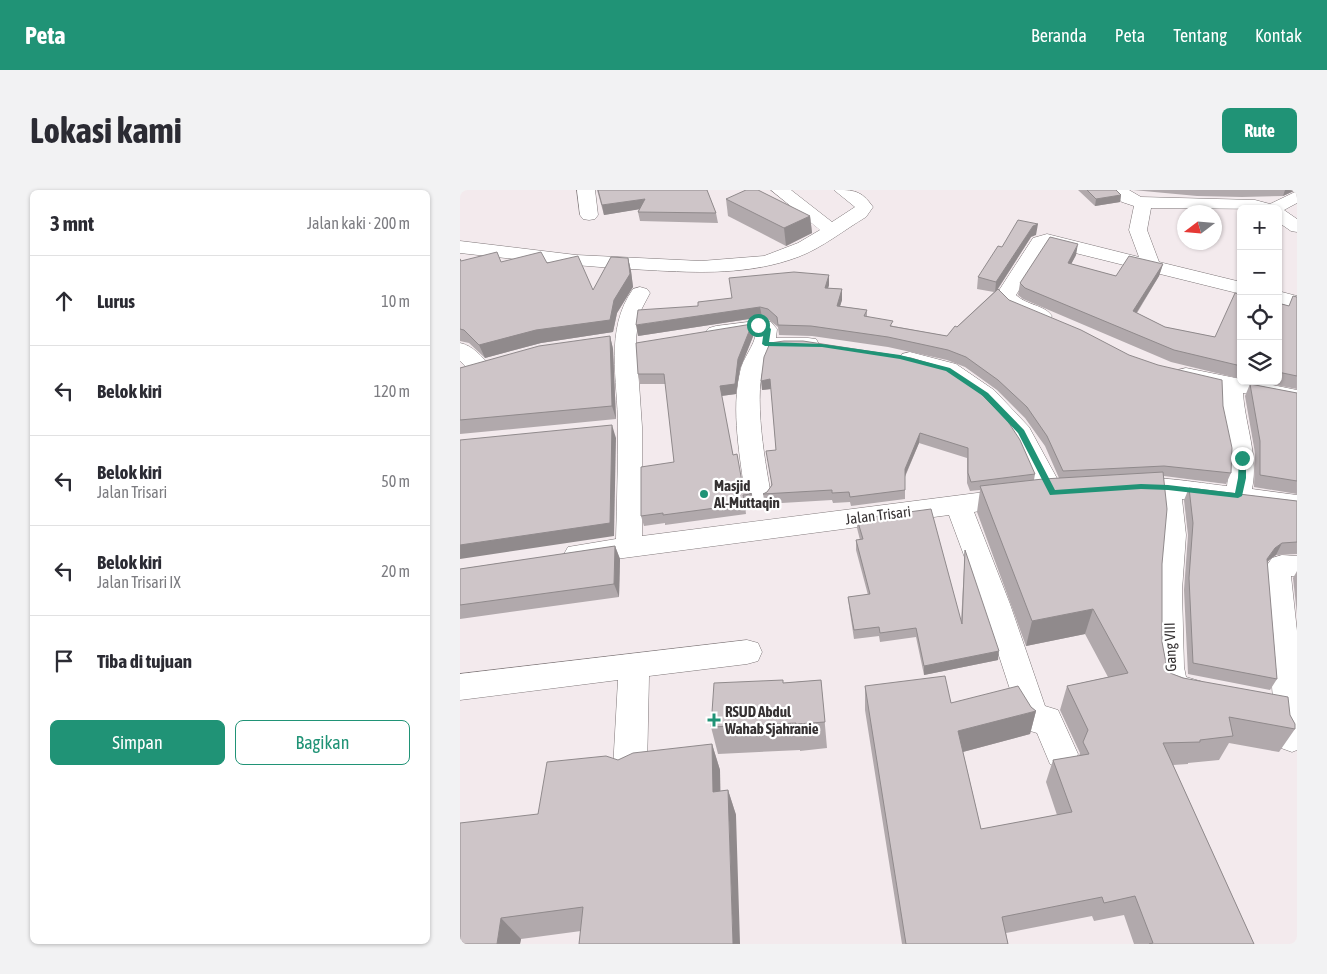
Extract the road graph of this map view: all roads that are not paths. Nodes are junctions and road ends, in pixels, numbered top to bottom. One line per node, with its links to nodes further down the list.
1 (586, 190): 9 (street)
2 (780, 190): 12 (street)
3 (843, 190): 12 (street)
4 (1119, 190): 6 (street)
5 (1297, 196): 8 (street)
6 (1143, 202): 7 (street); 14 (street)
7 (1255, 205)
8 (1279, 205)
9 (589, 215)
10 (1282, 217): 11 (street)
11 (1297, 227)
12 (831, 230): 13 (street)
13 (460, 247)
14 (1151, 265): 15 (street); 19 (street)
15 (1237, 287)
16 (640, 293): 37 (street)
17 (1282, 298): 18 (street)
18 (1297, 302)
19 (1064, 325)
20 (701, 334): 21 (street)
21 (765, 344): 22 (street); 33 (street)
22 (830, 347)
23 (460, 349): 25 (street)
24 (891, 356): 32 (street)
25 (479, 368)
26 (1163, 369): 27 (street)
27 (1231, 385): 28 (street); 34 (street)
28 (1297, 397)
29 (1168, 488): 30 (street); 34 (street); 43 (street, Gang VIII)
30 (1106, 489)
31 (1079, 491): 32 (street, Jalan Trisari)
32 (1052, 493): 35 (street, Jalan Trisari)
33 (758, 495)
34 (1238, 496): 36 (street)
35 (958, 504): 37 (street, Jalan Trisari); 47 (street)
36 (1297, 504)
37 (630, 546): 38 (street, Jalan Trisari)
38 (556, 557)
39 (1297, 566): 45 (street)
40 (747, 652): 41 (street)
41 (634, 666): 42 (street); 48 (street)
42 (460, 687)
43 (1221, 696)
44 (1260, 703): 45 (street)
45 (1290, 708): 46 (street)
46 (1292, 738)
47 (1062, 754)
48 (630, 769)

